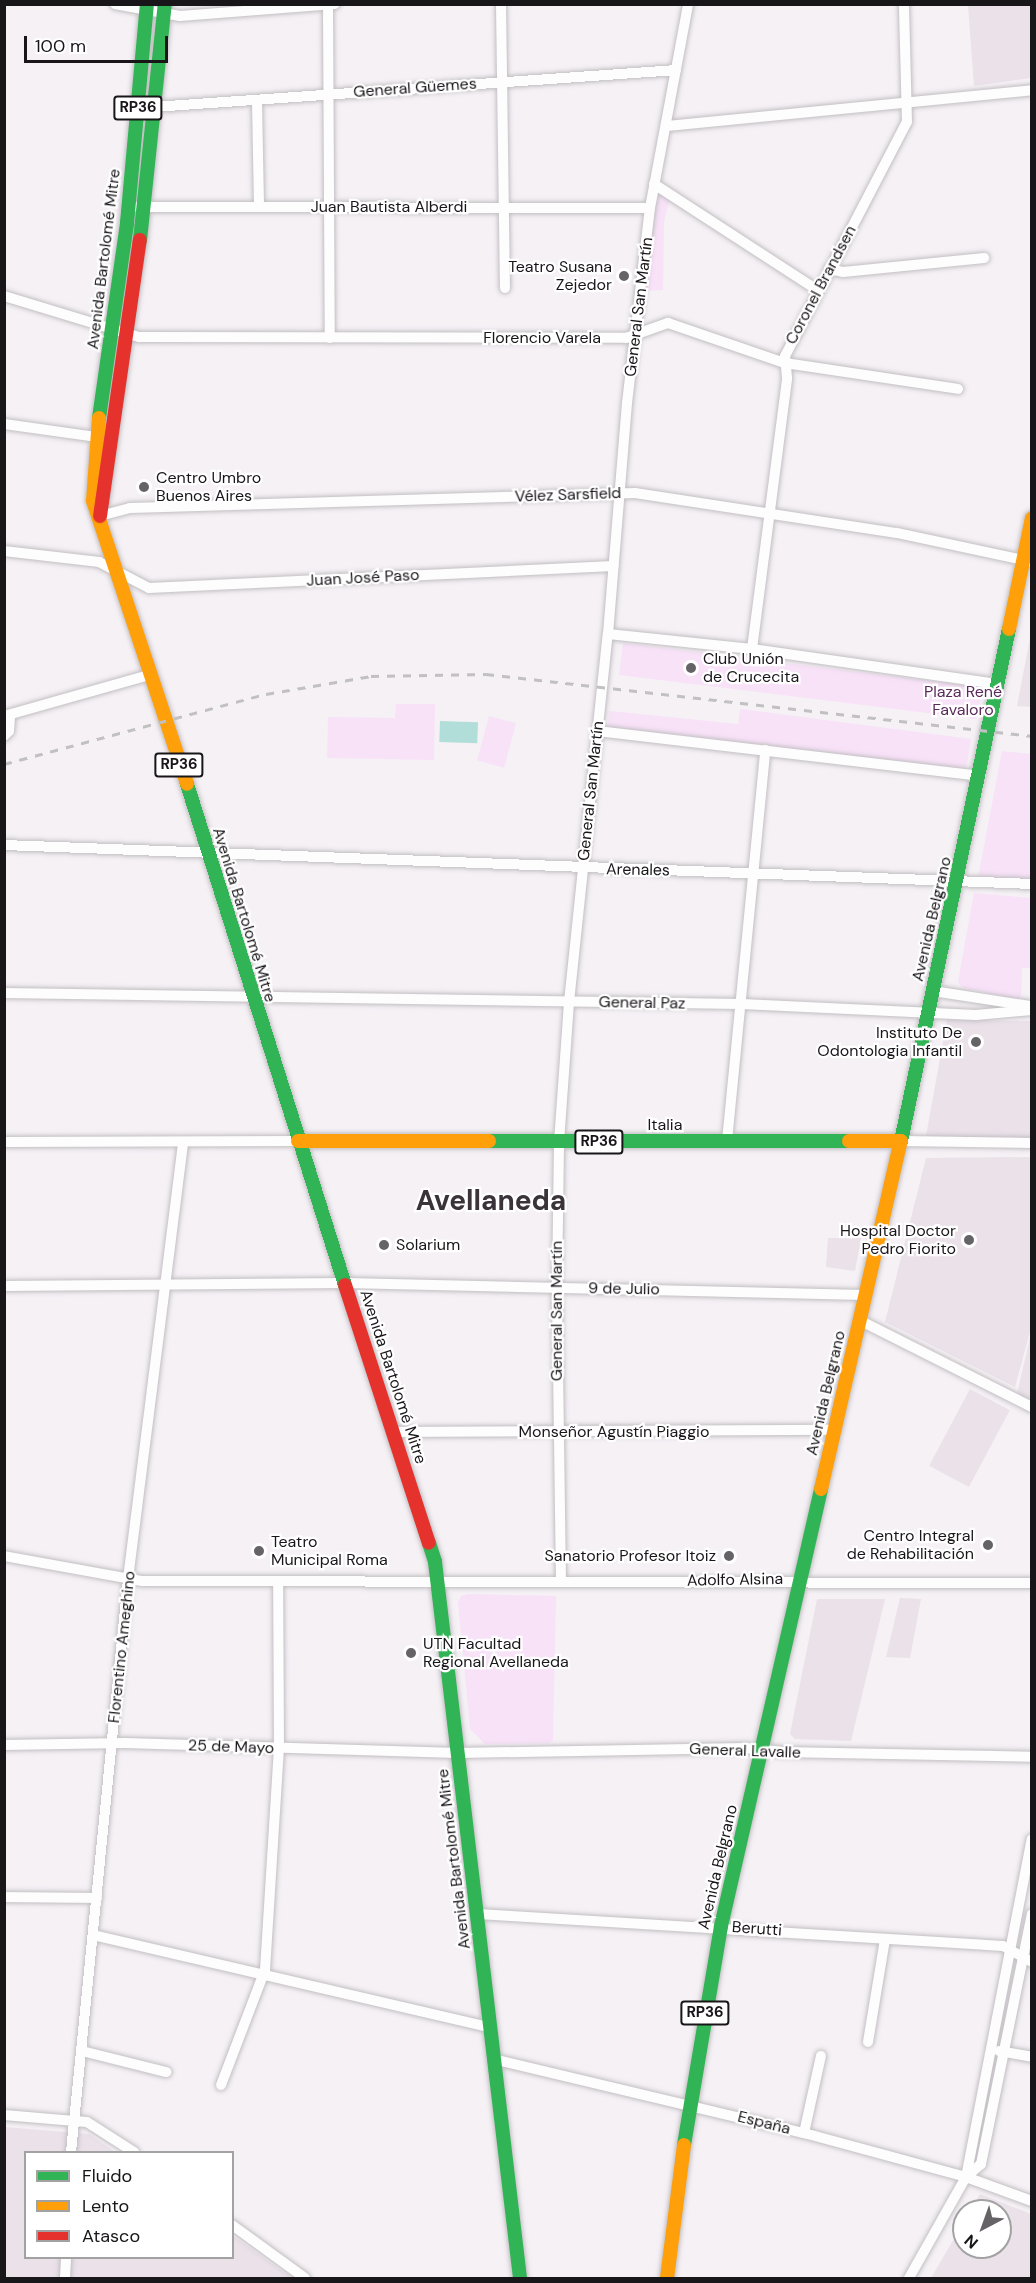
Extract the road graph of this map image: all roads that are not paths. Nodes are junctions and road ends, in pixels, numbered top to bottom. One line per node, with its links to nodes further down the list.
1 (115, 4): 7 (street)
2 (335, 4): 6 (street)
3 (501, 4): 10 (street)
4 (688, 4): 9 (street, General San Martín)
5 (904, 4): 14 (street, Coronel Brandsen)
6 (328, 5): 8 (street); 12 (street)
7 (147, 7): 8 (street); 19 (main road, Avenida Bartolomé Mitre / RP36)
8 (164, 9): 15 (main road, Avenida Bartolomé Mitre / RP36)
9 (676, 70): 10 (street, General Güemes); 16 (street, General San Martín)
10 (503, 82): 12 (street, General Güemes); 22 (street)
11 (1032, 90): 14 (street)
12 (327, 94): 13 (street, General Güemes); 21 (street)
13 (257, 101): 15 (street, General Güemes); 18 (street)
14 (909, 103): 16 (street); 25 (street, Coronel Brandsen)
15 (154, 107): 20 (main road, Avenida Bartolomé Mitre / RP36)
16 (667, 126): 17 (street, General San Martín)
17 (654, 184): 23 (street, General San Martín); 27 (street)
18 (259, 206): 20 (street, Juan Bautista Alberdi); 21 (street, Juan Bautista Alberdi)
19 (128, 207): 20 (street, Juan Bautista Alberdi); 29 (main road, Avenida Bartolomé Mitre / RP36)
20 (143, 207): 29 (main road, Avenida Bartolomé Mitre / RP36)
21 (327, 207): 22 (street, Juan Bautista Alberdi); 31 (street)
22 (503, 207): 23 (street, Juan Bautista Alberdi); 26 (street)
23 (650, 208): 30 (street, General San Martín)
24 (984, 258): 25 (street)
25 (829, 269): 27 (street, Coronel Brandsen)
26 (505, 288)
27 (817, 290): 32 (street, Coronel Brandsen)
28 (4, 296): 29 (street, Florencio Varela)
29 (120, 333): 31 (street, Florencio Varela); 35 (main road, Avenida Bartolomé Mitre / RP36); 38 (main road, Avenida Bartolomé Mitre / RP36)
30 (635, 337): 31 (street, Florencio Varela); 32 (street, Florencio Varela); 36 (street, General San Martín)
31 (330, 338)
32 (785, 363): 33 (street, Florencio Varela); 37 (street, Coronel Brandsen)
33 (958, 389)
34 (4, 424): 35 (street)
35 (96, 437): 38 (main road, Avenida Bartolomé Mitre / RP36)
36 (619, 494): 37 (street, Vélez Sarsfield); 38 (street, Vélez Sarsfield); 42 (street, General San Martín)
37 (770, 514): 41 (street, Vélez Sarsfield); 45 (street, Coronel Brandsen)
38 (100, 516): 43 (main road, Avenida Bartolomé Mitre / RP36)
39 (1032, 518): 41 (main road, Avenida Belgrano)
40 (4, 551): 43 (street, Juan José Paso)
41 (1027, 561): 47 (main road, Avenida Belgrano)
42 (614, 566): 43 (street, Juan José Paso); 44 (street, General San Martín)
43 (118, 571): 46 (main road, Avenida Bartolomé Mitre / RP36)
44 (608, 634): 45 (street); 49 (street, General San Martín)
45 (752, 649): 47 (street)
46 (153, 674): 48 (street); 54 (main road, Avenida Bartolomé Mitre / RP36)
47 (998, 684): 52 (main road, Avenida Belgrano)
48 (7, 717): 50 (street)
49 (598, 731): 51 (street); 55 (street, General San Martín)
50 (4, 736)
51 (765, 750): 52 (street); 56 (street)
52 (980, 776): 57 (main road, Avenida Belgrano)
53 (4, 845): 54 (street, Arenales)
54 (208, 854): 55 (street, Arenales); 61 (main road, Avenida Bartolomé Mitre / RP36)
55 (583, 868): 56 (street, Arenales); 62 (street, General San Martín)
56 (753, 872): 57 (street, Arenales); 63 (street)
57 (957, 883): 58 (street, Arenales); 59 (main road, Avenida Belgrano)
58 (1032, 884)
59 (933, 991): 64 (street, General Paz); 65 (main road, Avenida Belgrano)
60 (4, 993): 61 (street, General Paz)
61 (252, 997): 62 (street, General Paz); 66 (main road, Avenida Bartolomé Mitre / RP36)
62 (569, 1002): 63 (street, General Paz); 70 (street, General San Martín)
63 (742, 1004): 65 (street, General Paz); 67 (street)
64 (1032, 1009): 65 (street, General Paz)
65 (928, 1011): 68 (main road, Avenida Belgrano)
66 (298, 1141): 70 (main road, Italia / RP36); 71 (street); 73 (main road, Avenida Bartolomé Mitre / RP36)
67 (727, 1141): 68 (main road, Italia / RP36); 70 (main road, Italia / RP36)
68 (901, 1141): 72 (street, Italia); 77 (main road, Avenida Belgrano / RP36)
69 (4, 1142): 71 (street)
70 (559, 1142): 76 (street, General San Martín)
71 (183, 1143): 74 (street, Florentino Ameghino)
72 (1032, 1143)
73 (346, 1283): 74 (street, 9 de Julio); 76 (street, 9 de Julio); 81 (main road, Avenida Bartolomé Mitre / RP36)
74 (165, 1285): 75 (street, 9 de Julio); 84 (street, Florentino Ameghino)
75 (4, 1286)
76 (557, 1287): 77 (street, 9 de Julio); 82 (street, General San Martín)
77 (866, 1295): 78 (main road, Avenida Belgrano / RP36)
78 (859, 1320): 79 (street); 80 (main road, Avenida Belgrano / RP36)
79 (1032, 1407)
80 (834, 1430): 82 (street, Monseñor Agustín Piaggio); 85 (main road, Avenida Belgrano / RP36)
81 (394, 1432): 82 (street, Monseñor Agustín Piaggio); 87 (main road, Avenida Bartolomé Mitre / RP36)
82 (557, 1433): 88 (street, General San Martín)
83 (4, 1556): 84 (street, Adolfo Alsina)
84 (128, 1579): 86 (street, Adolfo Alsina); 91 (street, Florentino Ameghino)
85 (801, 1580): 88 (street, Adolfo Alsina); 89 (street, Adolfo Alsina); 93 (main road, Avenida Belgrano / RP36)
86 (278, 1581): 87 (street, Adolfo Alsina); 92 (street)
87 (438, 1582): 88 (street, Adolfo Alsina); 94 (main road, Avenida Bartolomé Mitre / RP36)
88 (561, 1582)
89 (1032, 1583)
90 (4, 1745): 91 (street, 25 de Mayo)
91 (112, 1745): 92 (street, 25 de Mayo); 98 (street, Florentino Ameghino)
92 (279, 1748): 94 (street, 25 de Mayo); 106 (street)
93 (762, 1750): 94 (street, General Lavalle); 95 (street, General Lavalle); 101 (main road, Avenida Belgrano / RP36)
94 (458, 1753): 99 (main road, Avenida Bartolomé Mitre / RP36)
95 (1032, 1757)
96 (1032, 1839): 104 (street)
97 (4, 1897): 98 (street)
98 (97, 1898): 102 (street, Florentino Ameghino)
99 (478, 1914): 101 (street, Berutti); 107 (main road, Avenida Bartolomé Mitre / RP36)
100 (1032, 1914): 105 (street)
101 (721, 1926): 103 (street, Berutti); 117 (main road, Avenida Belgrano / RP36)
102 (93, 1935): 106 (street); 110 (street, Florentino Ameghino)
103 (885, 1939): 104 (street, Berutti); 108 (street)
104 (1012, 1950): 105 (street); 109 (street)
105 (1027, 1960): 111 (street)
106 (265, 1976): 107 (street); 116 (street)
107 (489, 2027): 114 (main road, Avenida Bartolomé Mitre / RP36)
108 (868, 2042)
109 (993, 2049): 111 (street); 123 (street)
110 (82, 2051): 115 (street); 119 (street, Florentino Ameghino)
111 (1006, 2052): 113 (street); 123 (street)
112 (821, 2056): 120 (street)
113 (1032, 2057)
114 (493, 2059): 117 (street, España); 129 (main road, Avenida Bartolomé Mitre / RP36)
115 (166, 2072)
116 (221, 2085)
117 (689, 2103): 120 (street, España); 130 (main road, Avenida Belgrano / RP36)
118 (4, 2115): 119 (street)
119 (75, 2120): 121 (street, Florentino Ameghino); 122 (street)
120 (804, 2133): 123 (street, España)
121 (71, 2151)
122 (133, 2151)
123 (966, 2176): 124 (street, España); 131 (street)
124 (1032, 2201)
125 (234, 2226): 128 (street)
126 (66, 2259): 127 (street)
127 (64, 2278)
128 (306, 2278)
129 (520, 2278)
130 (667, 2278)
131 (909, 2278)

